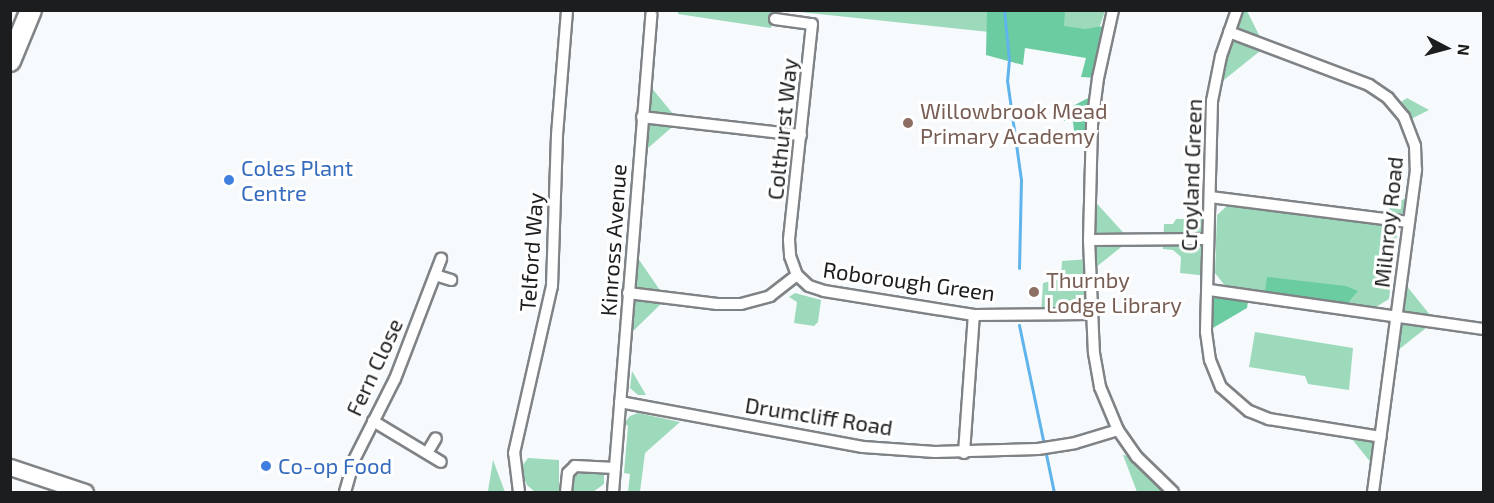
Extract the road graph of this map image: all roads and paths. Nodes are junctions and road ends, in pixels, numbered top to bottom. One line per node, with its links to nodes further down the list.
1 (31, 10): 8 (highway)
2 (567, 10): 39 (street, Telford Way)
3 (1113, 10): 14 (street)
4 (1237, 10): 7 (street, Croyland Green)
5 (651, 15): 9 (street, Kinross Avenue)
6 (775, 19): 10 (street, Colthurst Way)
7 (1229, 32): 11 (street, Croyland Green); 12 (street, Milnroy Road)
8 (10, 61)
9 (642, 117): 10 (street); 20 (street, Kinross Avenue)
10 (801, 135): 17 (street, Colthurst Way)
11 (1210, 197): 12 (street); 13 (street, Croyland Green)
12 (1408, 222): 23 (street, Milnroy Road)
13 (1208, 239): 14 (street); 19 (street, Croyland Green)
14 (1089, 240): 21 (street)
15 (441, 259): 16 (street, Fern Close)
16 (435, 274): 18 (street); 26 (street, Fern Close)
17 (797, 275): 20 (street, Roborough Green); 22 (street, Roborough Green)
18 (451, 280)
19 (1209, 290): 23 (street); 28 (street, Croyland Green)
20 (628, 293): 25 (street, Kinross Avenue)
21 (1091, 314): 22 (street, Roborough Green); 27 (street)
22 (974, 315): 31 (street)
23 (1397, 315): 24 (street); 28 (street, Milnroy Road)
24 (1484, 329)
25 (620, 402): 31 (street, Drumcliff Road); 34 (street, Kinross Avenue)
26 (373, 421): 30 (street); 38 (street, Fern Close)
27 (1118, 430): 31 (street, Drumcliff Road); 42 (street)
28 (1381, 437): 43 (street, Milnroy Road)
29 (436, 438): 30 (street)
30 (427, 453): 32 (street)
31 (964, 453)
32 (441, 462)
33 (10, 467): 36 (street)
34 (615, 468): 40 (street); 41 (street, Kinross Avenue)
35 (10, 476): 36 (street)
36 (35, 476): 37 (street)
37 (85, 492)
38 (345, 492)
39 (519, 492)
40 (566, 492)
41 (613, 492)
42 (1173, 492)
43 (1373, 492)

